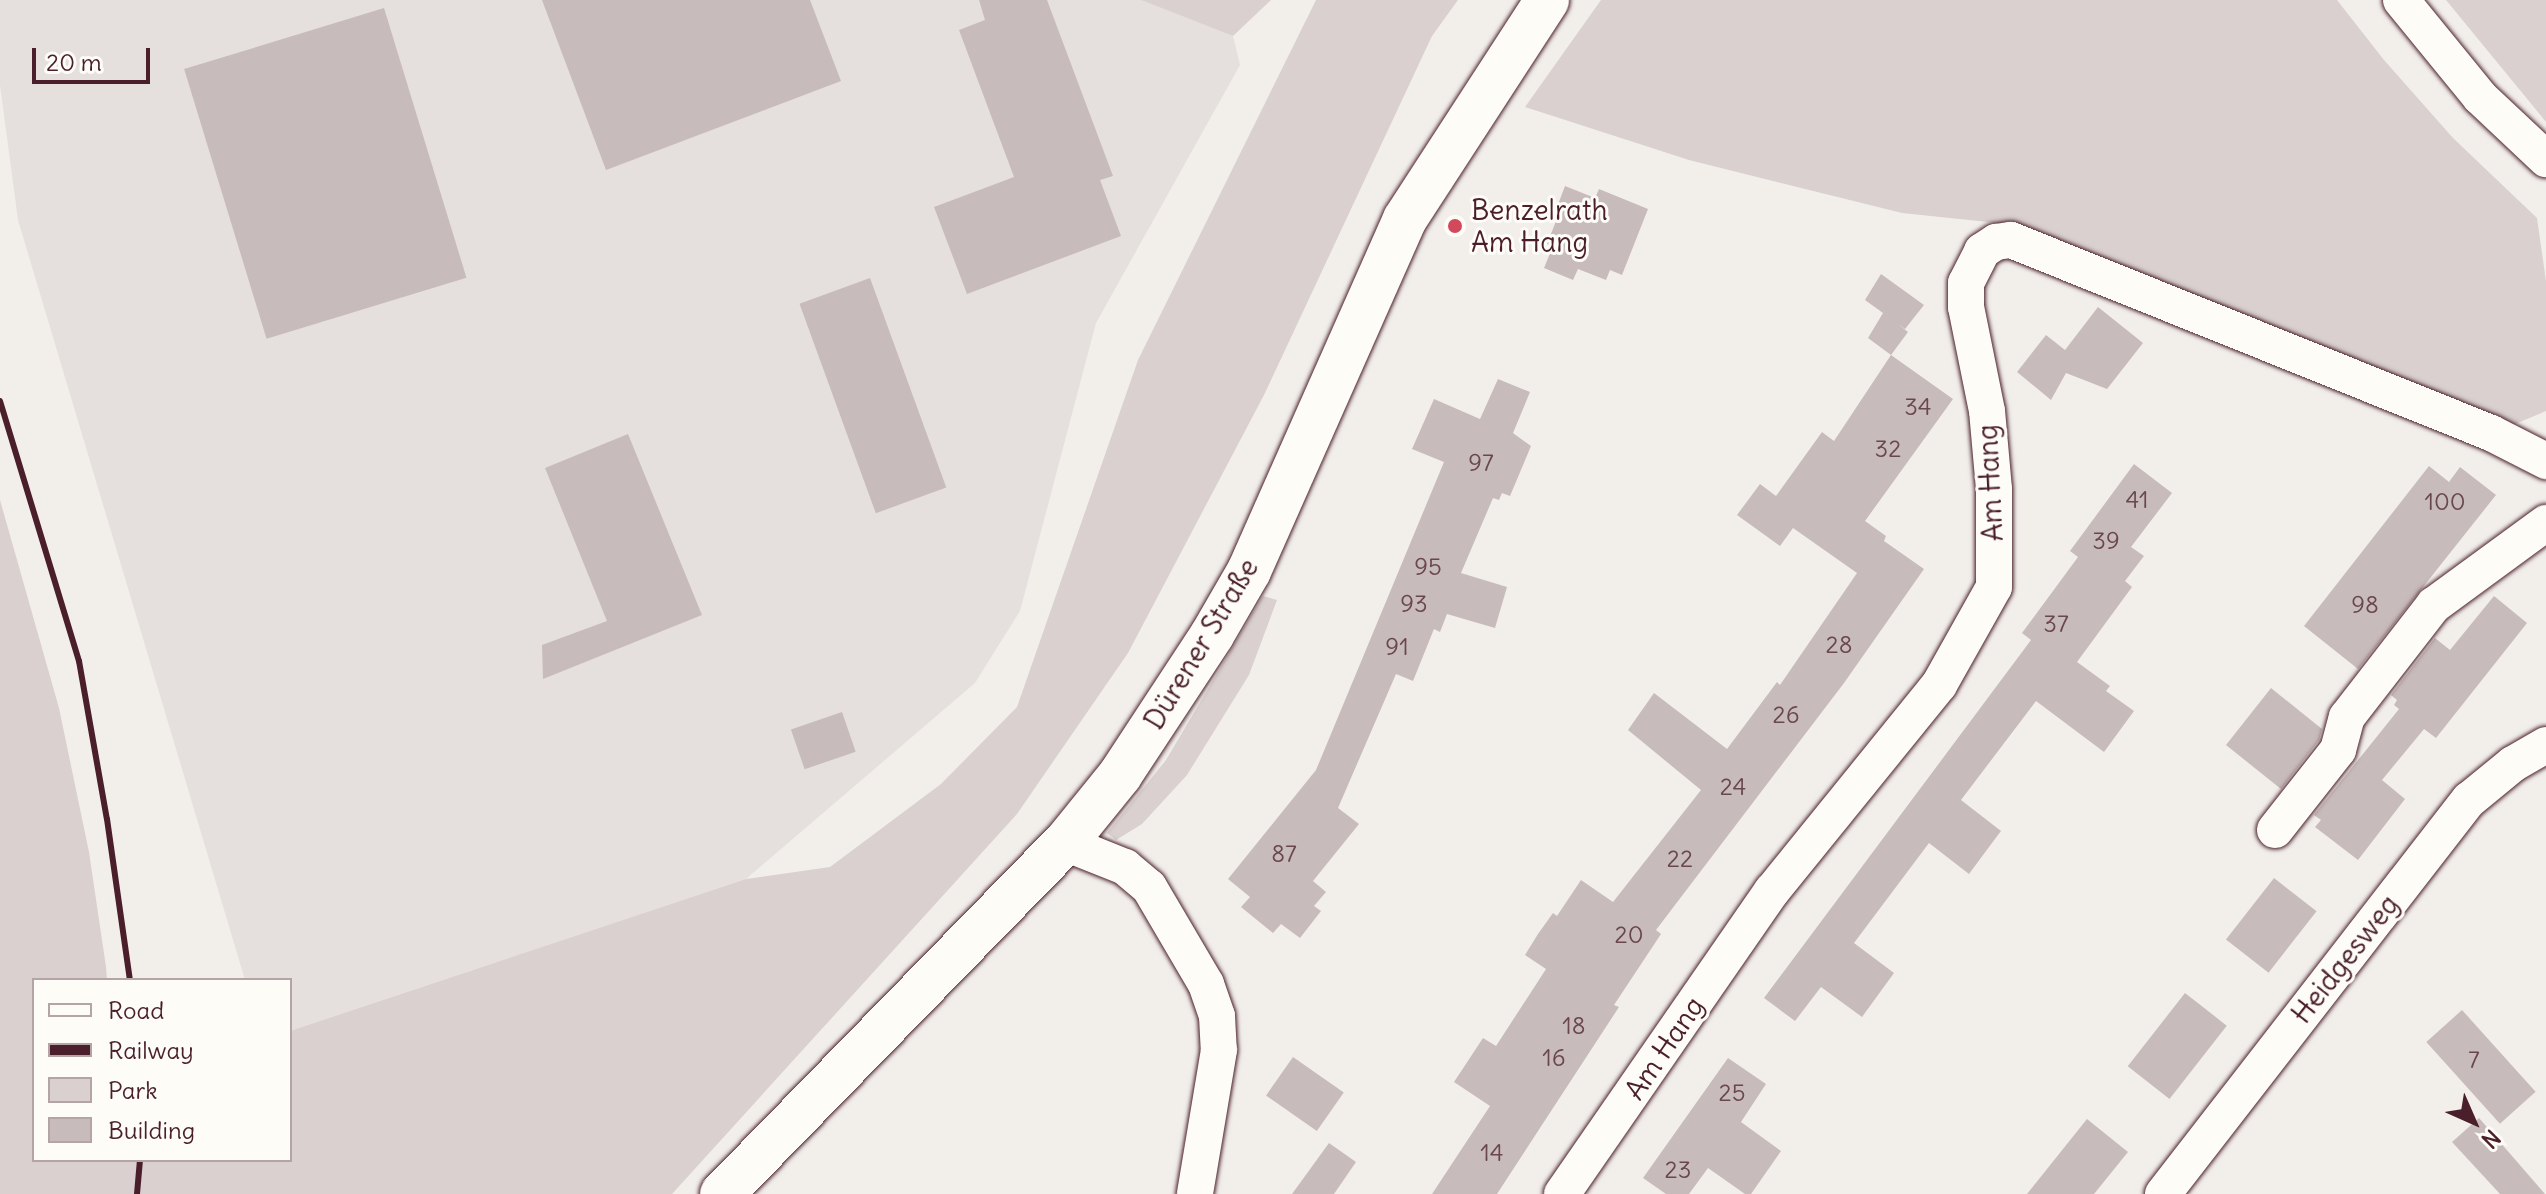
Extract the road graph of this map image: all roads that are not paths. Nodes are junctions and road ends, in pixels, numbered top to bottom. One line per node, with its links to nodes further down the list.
1 (1547, 0): 8 (main road, Dürener Straße)
2 (2401, 0): 3 (street)
3 (2546, 159)
4 (2546, 461): 12 (street, Am Hang)
5 (2546, 523): 7 (street)
6 (2546, 745): 9 (street, Heidgesweg)
7 (2275, 830)
8 (1065, 843): 10 (main road, Dürener Straße); 11 (street)
9 (2166, 1193)
10 (722, 1194)
11 (1195, 1194)
12 (1562, 1194)

